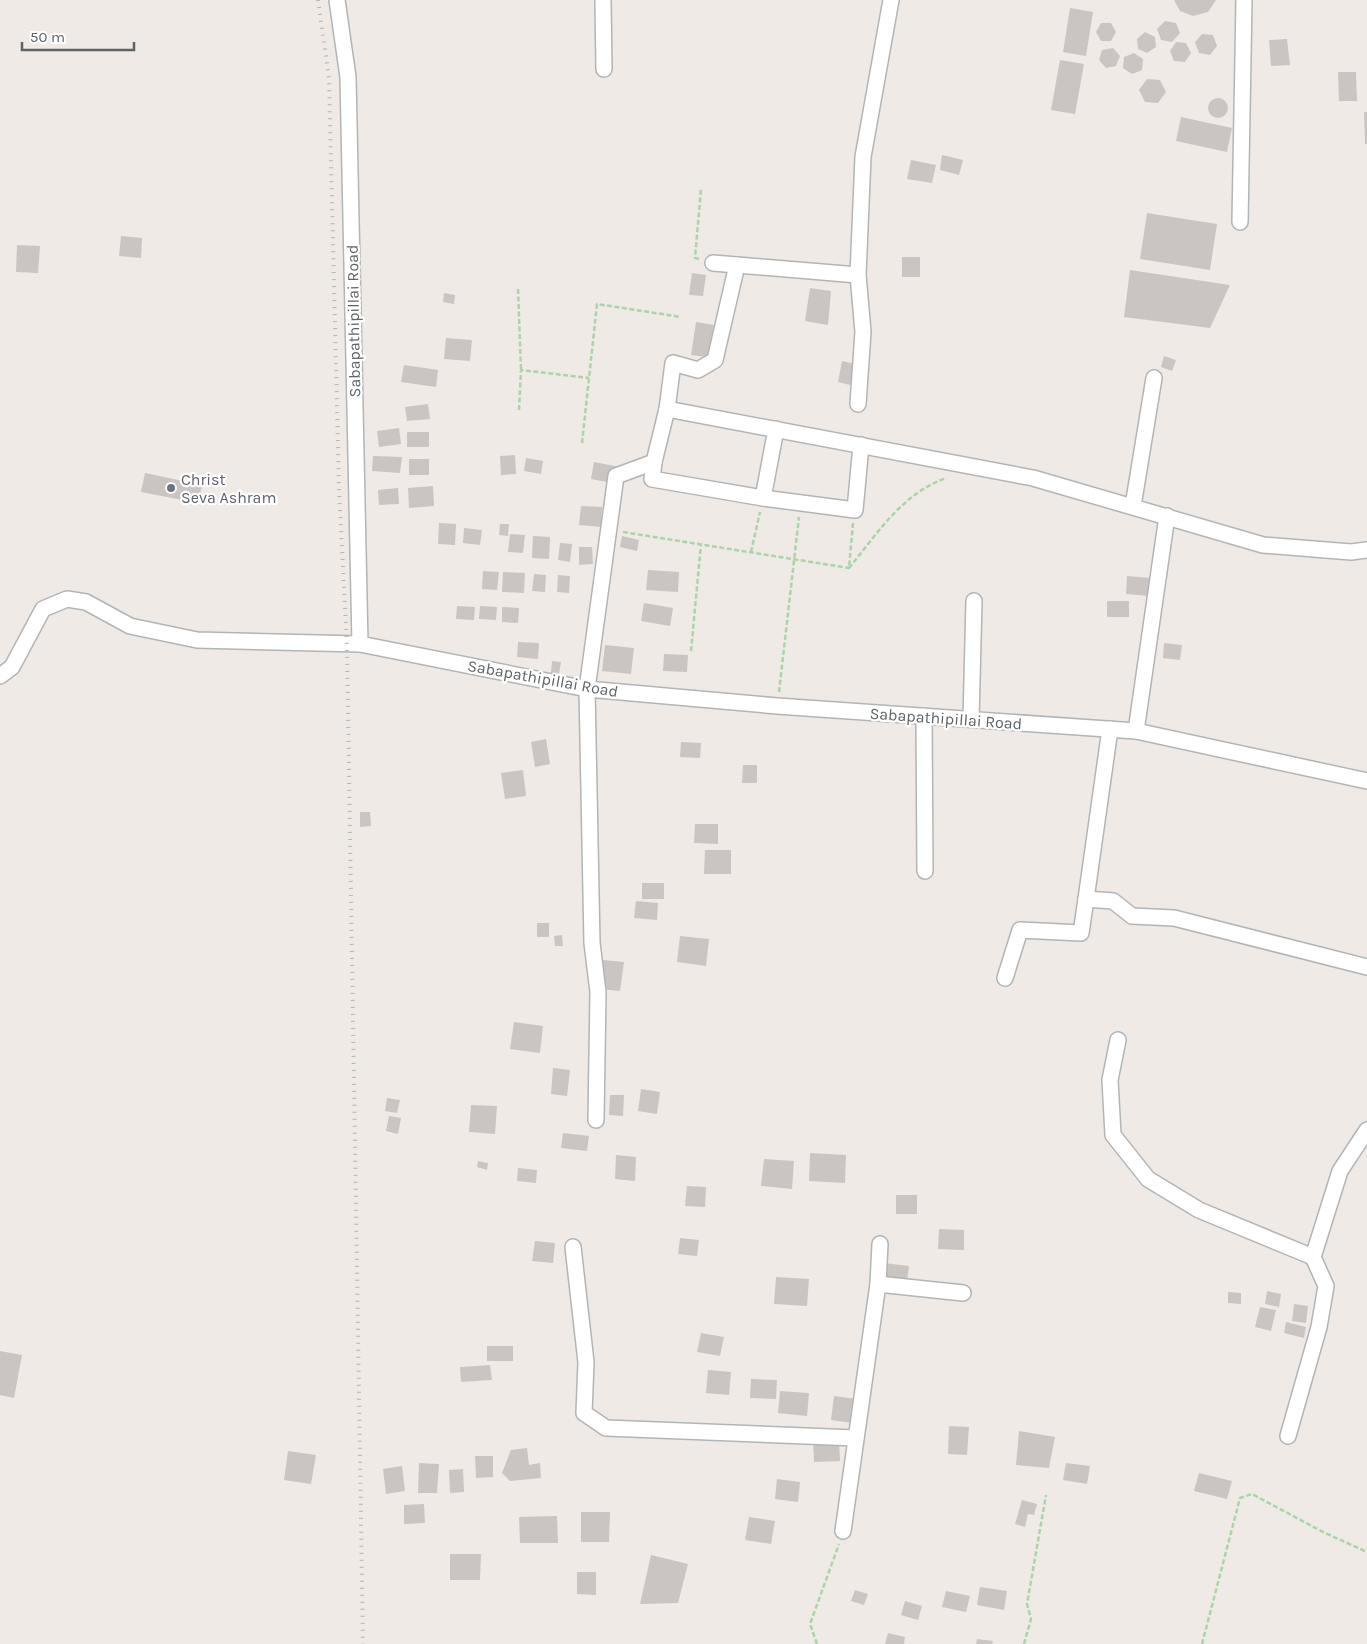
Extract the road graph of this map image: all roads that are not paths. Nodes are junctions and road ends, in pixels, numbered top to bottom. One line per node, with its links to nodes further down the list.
1 (337, 0): 21 (street, Sabapathipillai Road)
2 (603, 0): 5 (street)
3 (892, 0): 9 (street)
4 (1244, 0): 6 (street)
5 (604, 69)
6 (1240, 222)
7 (713, 263): 8 (street)
8 (737, 265): 9 (street); 12 (street)
9 (858, 275): 11 (street)
10 (1154, 378): 17 (street)
11 (858, 404)
12 (667, 409): 13 (street); 15 (street)
13 (776, 429): 14 (street); 16 (street)
14 (861, 445): 16 (street); 17 (street)
15 (654, 462): 16 (street); 23 (street)
16 (763, 498)
17 (1133, 506): 18 (street)
18 (1167, 516): 19 (street); 27 (street)
19 (1367, 550)
20 (974, 601): 25 (street)
21 (360, 644): 22 (street); 23 (street, Sabapathipillai Road)
22 (0, 676)
23 (587, 689): 24 (street, Sabapathipillai Road); 34 (street)
24 (924, 716): 25 (street, Sabapathipillai Road); 29 (street)
25 (971, 719): 26 (street, Sabapathipillai Road)
26 (1110, 729): 27 (street, Sabapathipillai Road); 30 (street)
27 (1136, 731): 28 (street, Sabapathipillai Road)
28 (1367, 781)
29 (925, 871)
30 (1086, 899): 31 (street); 32 (street)
31 (1367, 966)
32 (1005, 978)
33 (1118, 1040): 38 (street)
34 (596, 1120)
35 (1367, 1130): 38 (street)
36 (880, 1244): 39 (street)
37 (573, 1247): 42 (street)
38 (1313, 1257): 41 (street)
39 (878, 1284): 40 (street); 42 (street)
40 (962, 1293)
41 (1288, 1436)
42 (856, 1438): 43 (street)
43 (843, 1531)

